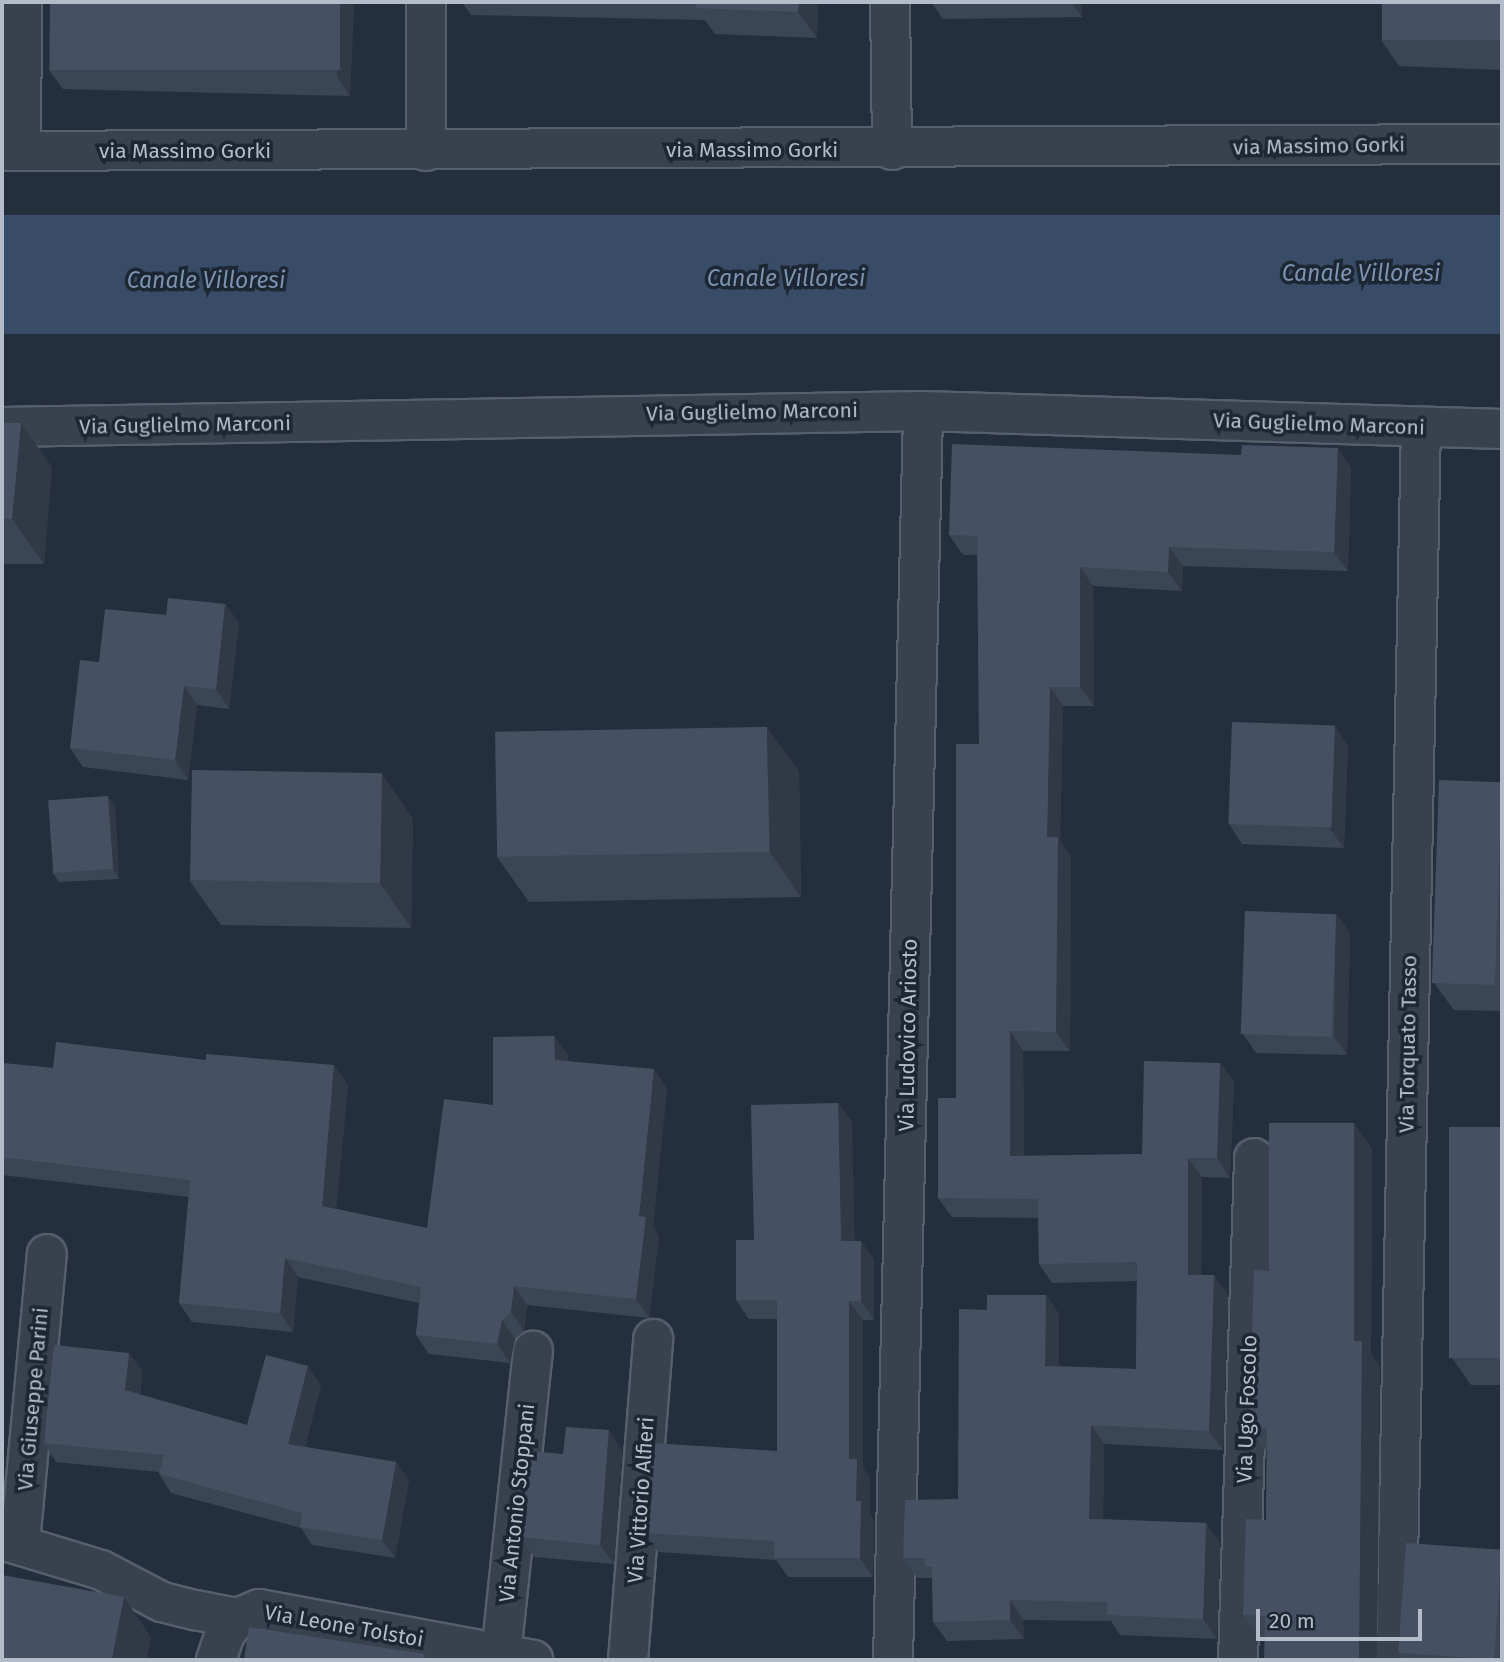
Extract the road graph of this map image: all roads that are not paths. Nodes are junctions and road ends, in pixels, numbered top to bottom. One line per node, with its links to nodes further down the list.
1 (22, 2): 6 (street)
2 (426, 2): 7 (street)
3 (890, 2): 5 (street)
4 (1502, 144): 5 (street, via Massimo Gorki)
5 (891, 149): 7 (street, via Massimo Gorki)
6 (11, 151): 7 (street, via Massimo Gorki)
7 (426, 151)
8 (923, 411): 9 (street, Via Guglielmo Marconi); 10 (street, Via Guglielmo Marconi); 21 (street, Via Ludovico Ariosto)
9 (2, 427)
10 (1421, 427): 11 (street, Via Guglielmo Marconi); 23 (street, Via Torquato Tasso)
11 (1502, 429)
12 (1254, 1158): 22 (street, Via Ugo Foscolo)
13 (47, 1254): 16 (street, Via Giuseppe Parini)
14 (653, 1339): 20 (street, Via Vittorio Alfieri)
15 (533, 1351): 18 (street, Via Antonio Stoppani)
16 (11, 1541): 17 (street, Via Leone Tolstoi)
17 (237, 1618): 18 (street, Via Leone Tolstoi); 19 (street)
18 (517, 1658)
19 (216, 1660)
20 (628, 1660)
21 (892, 1660)
22 (1238, 1660)
23 (1396, 1660)

